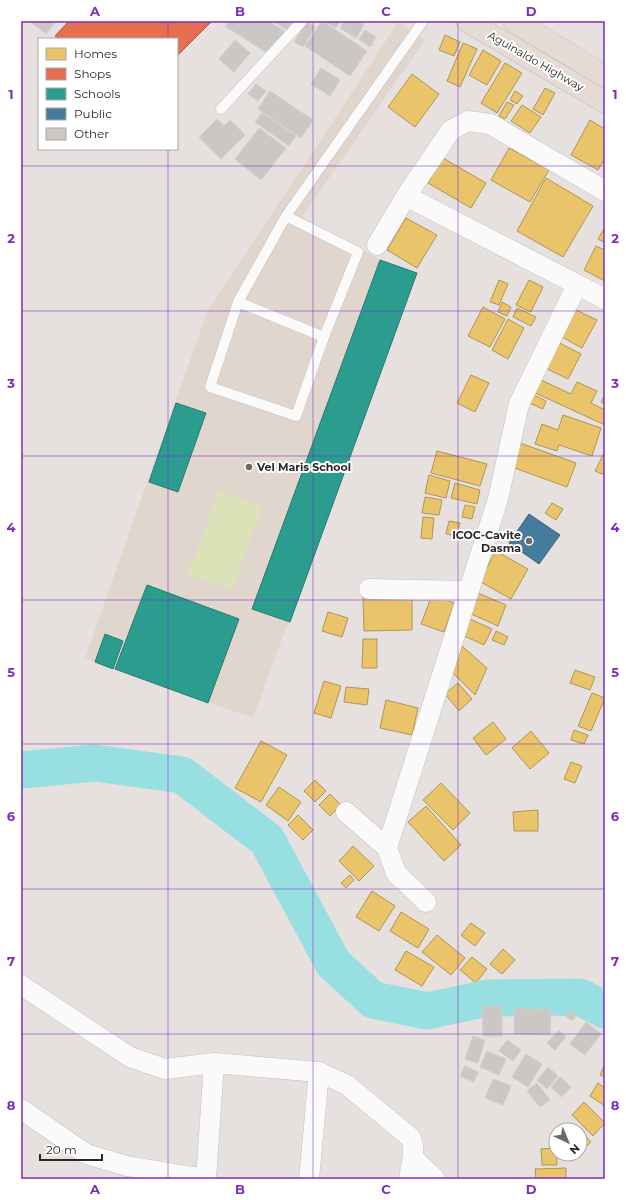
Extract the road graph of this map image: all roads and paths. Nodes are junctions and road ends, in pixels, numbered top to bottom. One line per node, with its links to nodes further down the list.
1 (302, 21): 7 (lane)
2 (423, 21): 10 (lane)
3 (467, 21): 6 (highway, Aguinaldo Highway)
4 (514, 21): 5 (highway, Aguinaldo Highway)
5 (605, 76)
6 (605, 102)
7 (221, 109)
8 (605, 191): 9 (street)
9 (406, 196): 11 (street); 12 (street)
10 (286, 216): 14 (lane); 15 (lane)
11 (377, 245)
12 (576, 285): 13 (street); 17 (street)
13 (605, 299)
14 (238, 302): 15 (lane); 15 (lane)
15 (324, 337)
16 (369, 589): 17 (street)
17 (468, 591): 19 (street)
18 (346, 812): 19 (street)
19 (387, 848): 20 (street)
20 (426, 902)
21 (21, 985): 22 (street)
22 (214, 1063): 23 (street); 26 (street)
23 (319, 1072): 25 (street); 27 (street)
24 (21, 1109): 26 (street)
25 (412, 1158): 28 (street); 29 (street)
26 (205, 1179)
27 (309, 1179)
28 (408, 1179)
29 (435, 1179)

